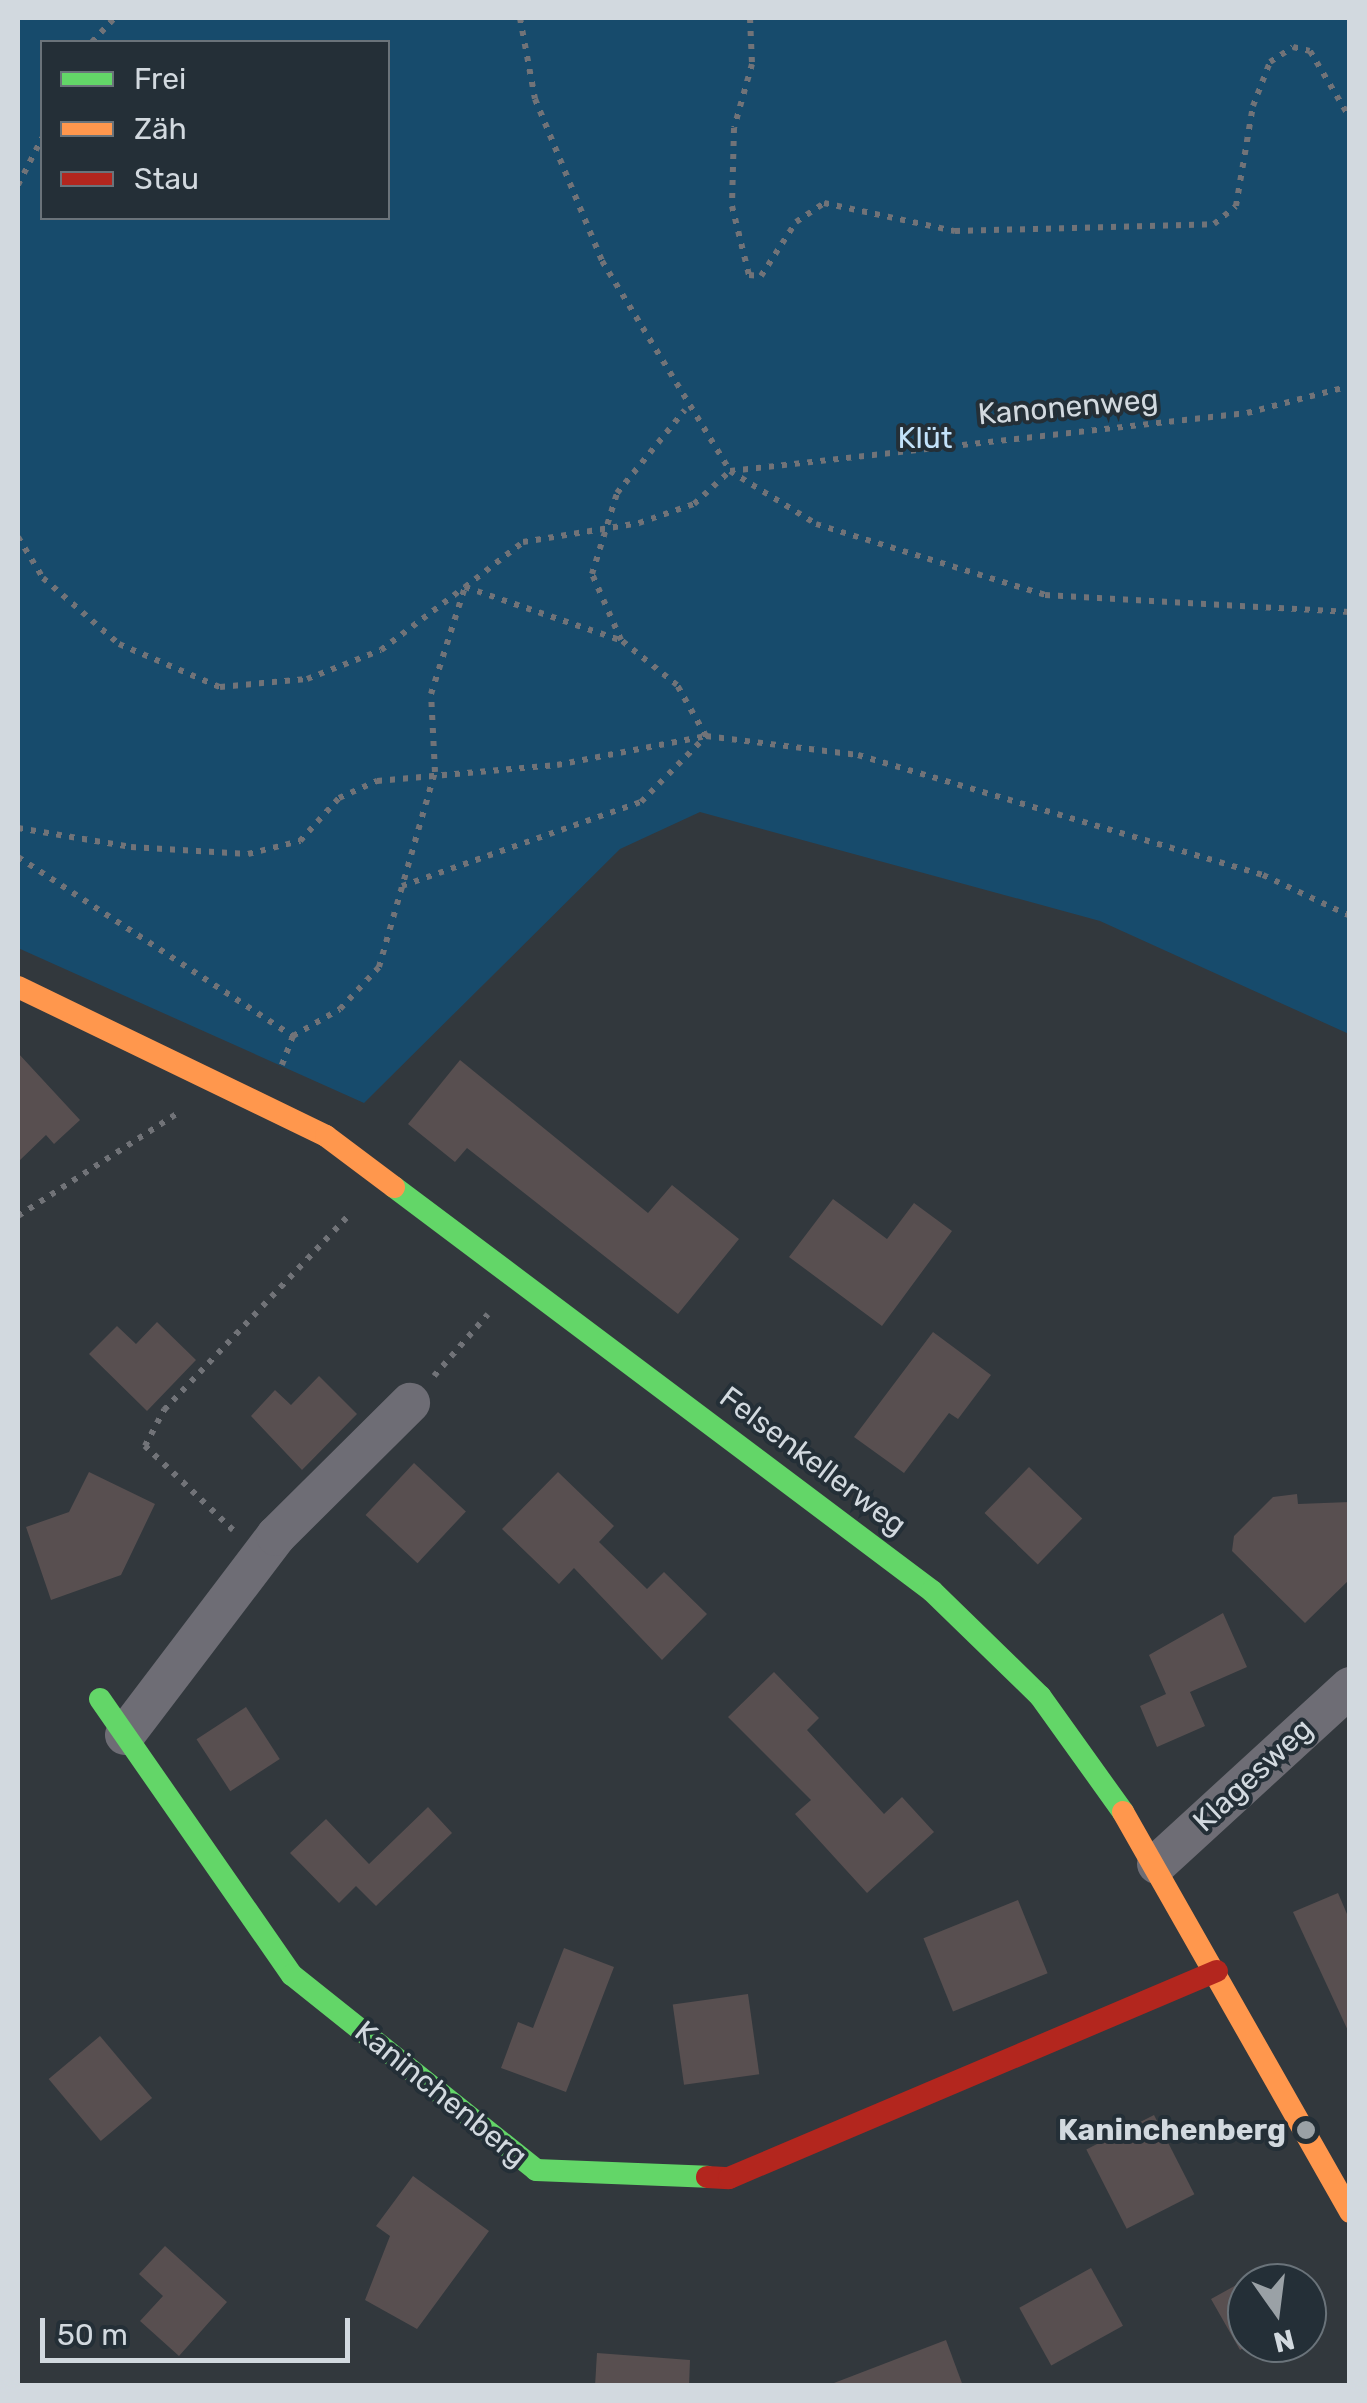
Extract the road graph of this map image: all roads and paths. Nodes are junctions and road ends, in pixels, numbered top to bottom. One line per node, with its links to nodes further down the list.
1 (114, 18): 4 (path)
2 (520, 18): 9 (path)
3 (750, 18): 5 (path)
4 (94, 40)
5 (1350, 118)
6 (40, 142): 7 (path)
7 (18, 184)
8 (1350, 386): 10 (path, Kanonenweg)
9 (685, 410): 10 (path); 11 (path)
10 (730, 472): 11 (path); 14 (path)
11 (602, 526): 13 (path); 15 (path)
12 (18, 537): 13 (path)
13 (465, 588): 15 (path); 17 (path)
14 (1350, 612)
15 (621, 640): 16 (path)
16 (706, 736): 17 (path); 20 (path); 21 (path)
17 (435, 772): 18 (path); 20 (path)
18 (18, 828)
19 (18, 857): 23 (path)
20 (402, 886): 23 (path)
21 (1350, 916)
22 (18, 987): 24 (street, Felsenkellerweg)
23 (292, 1036): 25 (path)
24 (224, 1083): 25 (street, Felsenkellerweg); 27 (path)
25 (268, 1103): 26 (street, Felsenkellerweg)
26 (382, 1180): 28 (street, Felsenkellerweg); 30 (path)
27 (18, 1216)
28 (517, 1282): 29 (path); 34 (street, Felsenkellerweg)
29 (410, 1403): 30 (street)
30 (260, 1556): 33 (street)
31 (1350, 1686): 34 (street, Klagesweg)
32 (100, 1699): 33 (street, Kaninchenberg)
33 (125, 1734): 35 (street, Kaninchenberg)
34 (1157, 1864): 35 (street, Felsenkellerweg)
35 (1216, 1972): 36 (street, Felsenkellerweg)
36 (1350, 2212)

